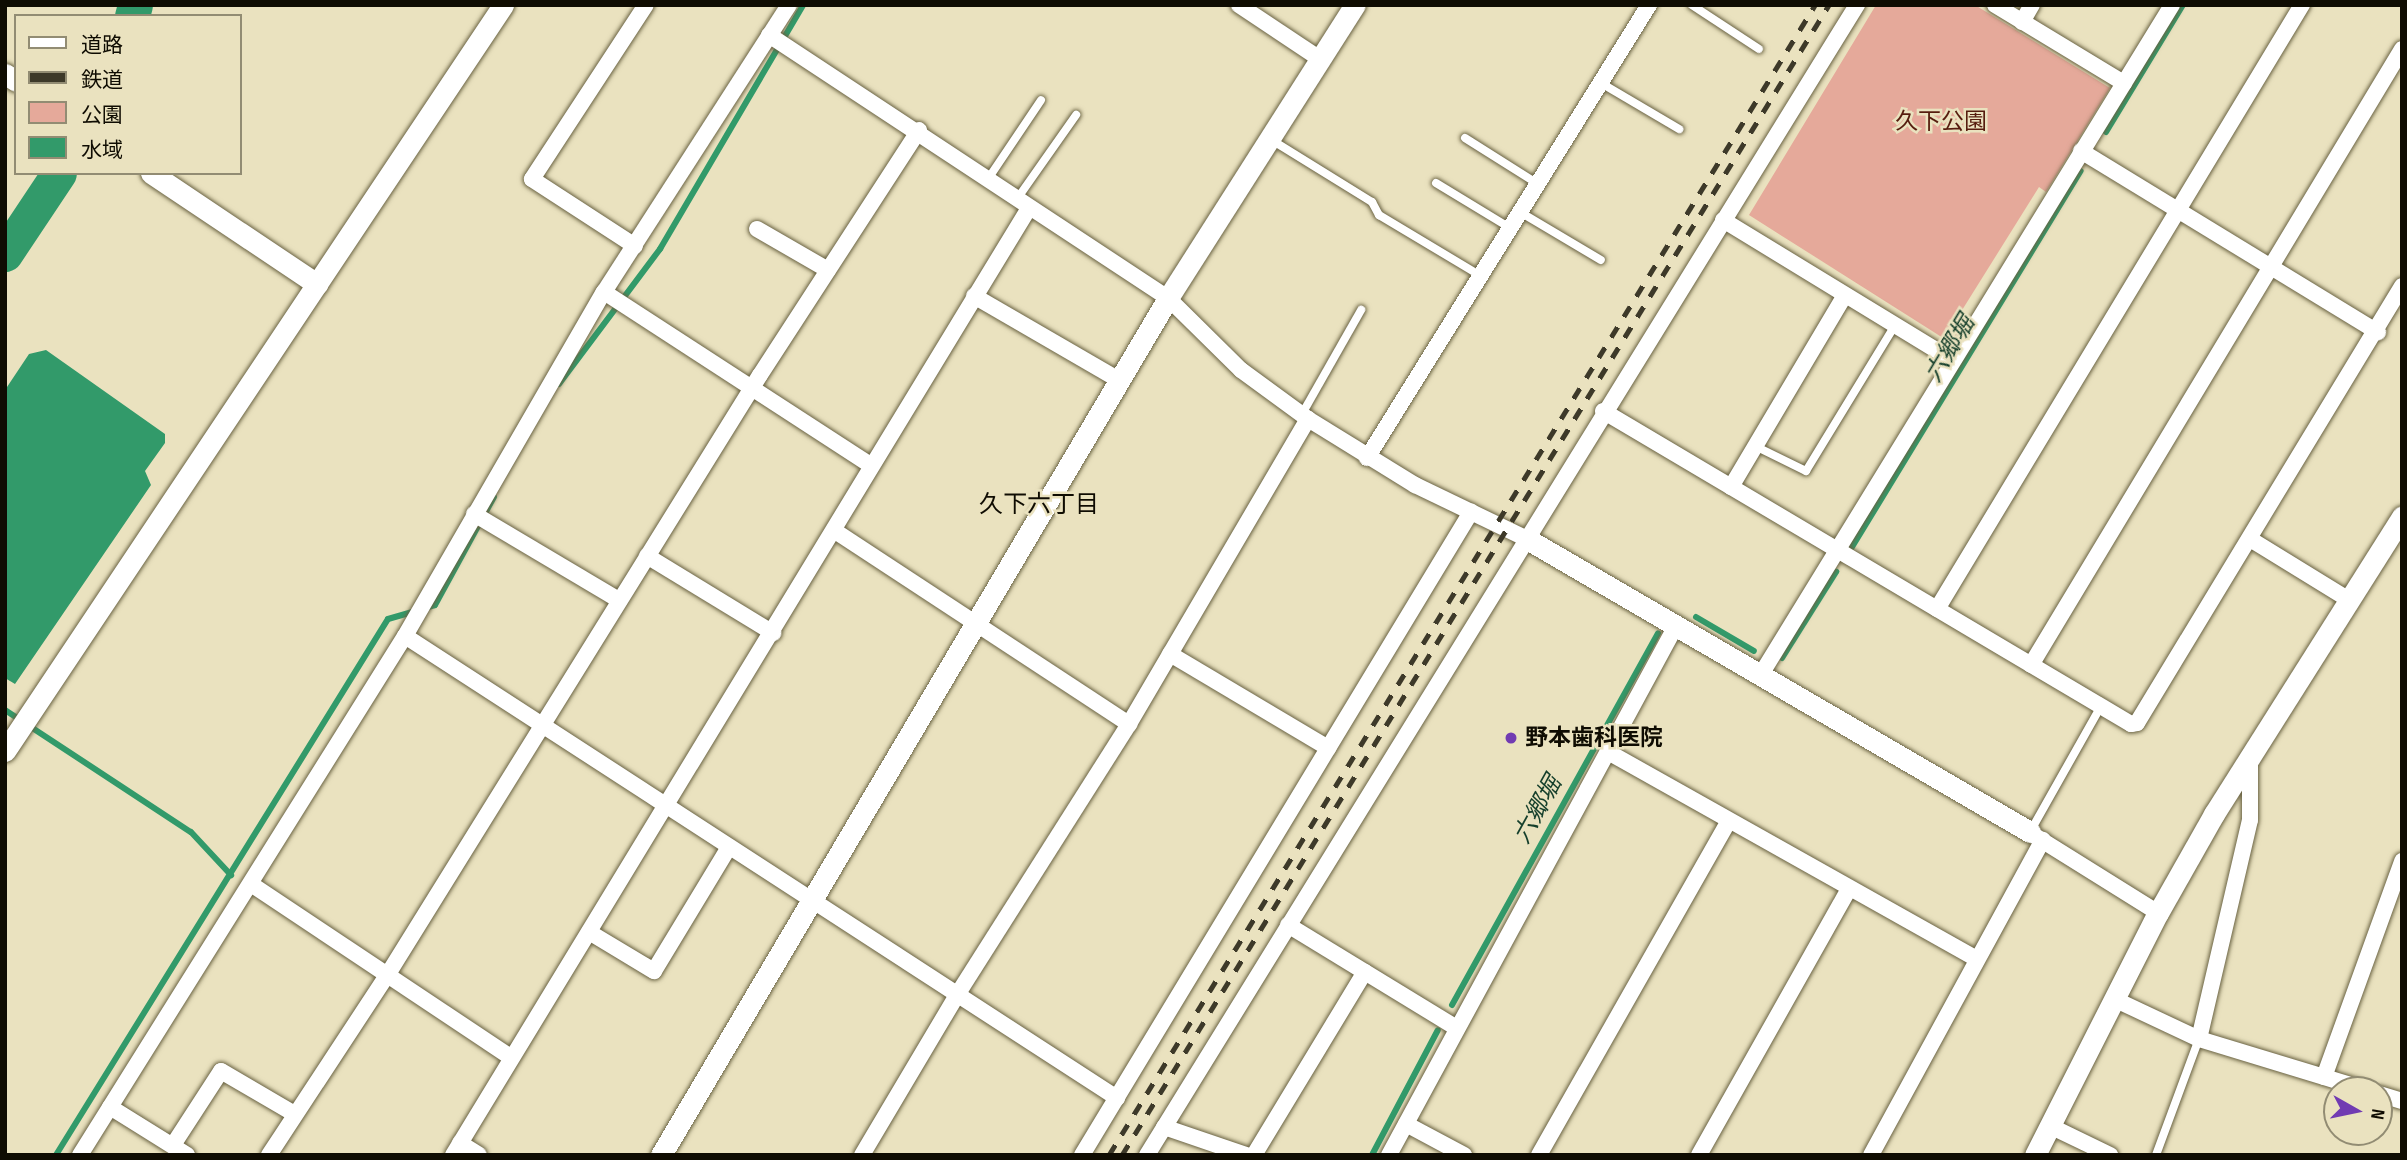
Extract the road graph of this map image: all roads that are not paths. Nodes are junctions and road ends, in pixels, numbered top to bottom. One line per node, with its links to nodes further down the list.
1 (503, 5): 42 (street)
2 (646, 5): 37 (street)
3 (789, 5): 14 (street)
4 (1239, 5): 17 (street)
5 (1356, 5): 17 (street)
6 (1649, 5): 18 (street)
7 (1692, 5): 15 (lane)
8 (1857, 5): 34 (street)
9 (1995, 5): 13 (street)
10 (2032, 5): 13 (street)
11 (2172, 5): 19 (street)
12 (2302, 5): 32 (street)
13 (2022, 22): 19 (street)
14 (769, 35): 23 (street); 37 (street)
15 (1759, 49)
16 (2402, 49): 39 (street)
17 (1320, 59): 24 (street)
18 (1601, 83): 22 (lane); 30 (street)
19 (2124, 83): 26 (street)
20 (1041, 100): 28 (lane)
21 (1076, 115): 31 (lane)
22 (1679, 129)
23 (919, 130): 28 (street); 40 (street)
24 (1268, 137): 41 (lane); 47 (street)
25 (1465, 138): 30 (lane)
26 (2081, 151): 32 (street); 51 (street)
27 (154, 175): 42 (street)
28 (988, 179): 31 (street)
29 (1436, 183): 35 (lane)
30 (1538, 184): 33 (street)
31 (1023, 203): 46 (street); 47 (street)
32 (2176, 209): 39 (street); 70 (street)
33 (1520, 212): 35 (street); 38 (lane)
34 (1723, 220): 45 (street); 54 (street)
35 (1510, 228): 41 (street)
36 (757, 229): 40 (street)
37 (635, 246): 44 (street)
38 (1601, 260)
39 (2272, 268): 50 (street); 76 (street)
40 (828, 270): 53 (street)
41 (1480, 276): 57 (street)
42 (317, 284): 82 (street)
43 (2402, 286): 50 (street)
44 (604, 292): 53 (street); 61 (street)
45 (1845, 295): 49 (street); 56 (street)
46 (974, 296): 52 (street); 58 (street)
47 (1168, 298): 52 (street); 55 (street)
48 (1361, 310): 55 (lane)
49 (1895, 325): 51 (street); 56 (lane)
50 (2378, 332): 65 (street)
51 (1951, 359): 66 (street)
52 (1119, 380): 71 (street)
53 (751, 391): 58 (street); 67 (street)
54 (1603, 411): 59 (street); 64 (street)
55 (1305, 416): 57 (street); 75 (street)
56 (1755, 446): 59 (street)
57 (1367, 458): 60 (street)
58 (869, 464): 63 (street)
59 (1731, 487): 66 (street)
60 (1471, 512): 64 (street); 81 (street)
61 (474, 514): 68 (street); 74 (street)
62 (2402, 517): 69 (street)
63 (835, 531): 71 (street); 73 (street)
64 (1527, 539): 72 (street); 94 (street)
65 (2250, 539): 69 (street); 78 (street)
66 (1834, 550): 70 (street); 77 (street)
67 (647, 556): 68 (street); 73 (street)
68 (619, 600): 79 (street)
69 (2349, 600): 84 (street)
70 (1937, 609): 76 (street)
71 (975, 621): 80 (street); 92 (street)
72 (1677, 624): 77 (street); 83 (street)
73 (773, 634): 85 (street)
74 (405, 636): 79 (street); 90 (street)
75 (1170, 654): 80 (street); 81 (street)
76 (2031, 665): 78 (street)
77 (1760, 676): 87 (street)
78 (2101, 706): 87 (lane)
79 (542, 723): 85 (street); 98 (street)
80 (1129, 724): 99 (street)
81 (1328, 748): 106 (street)
82 (5, 751)
83 (1608, 752): 86 (street); 101 (street)
84 (2250, 755): 93 (street); 102 (street)
85 (667, 807): 88 (street); 95 (street)
86 (1729, 821): 91 (street); 126 (street)
87 (2036, 836): 93 (street); 96 (street)
88 (729, 847): 92 (street); 95 (street)
89 (2402, 861): 104 (street)
90 (251, 884): 98 (street); 107 (street)
91 (1849, 889): 96 (street); 127 (street)
92 (810, 899): 99 (street); 118 (street)
93 (2158, 913): 100 (street)
94 (1288, 925): 97 (street); 111 (street)
95 (589, 932): 103 (street)
96 (1975, 958): 128 (street)
97 (1365, 972): 101 (street); 123 (street)
98 (388, 974): 103 (street); 108 (street)
99 (957, 995): 106 (street); 119 (street)
100 (2114, 999): 102 (street); 110 (street)
101 (1457, 1028): 109 (street)
102 (2199, 1039): 105 (street); 131 (lane)
103 (510, 1057): 113 (street)
104 (2324, 1076)
105 (2323, 1077)
106 (1117, 1098): 120 (street)
107 (110, 1107): 112 (street); 114 (street)
108 (293, 1113): 112 (street); 116 (street)
109 (1406, 1124): 124 (street); 125 (street)
110 (2050, 1126): 129 (street); 130 (street)
111 (1164, 1127): 121 (street); 122 (street)
112 (173, 1145): 115 (street)
113 (456, 1149): 117 (street)
114 (79, 1155)
115 (187, 1155)
116 (269, 1155)
117 (479, 1155)
118 (661, 1155)
119 (862, 1155)
120 (1082, 1155)
121 (1147, 1155)
122 (1245, 1155)
123 (1254, 1155)
124 (1389, 1155)
125 (1464, 1155)
126 (1539, 1155)
127 (1699, 1155)
128 (1871, 1155)
129 (2035, 1155)
130 (2110, 1155)
131 (2156, 1155)

